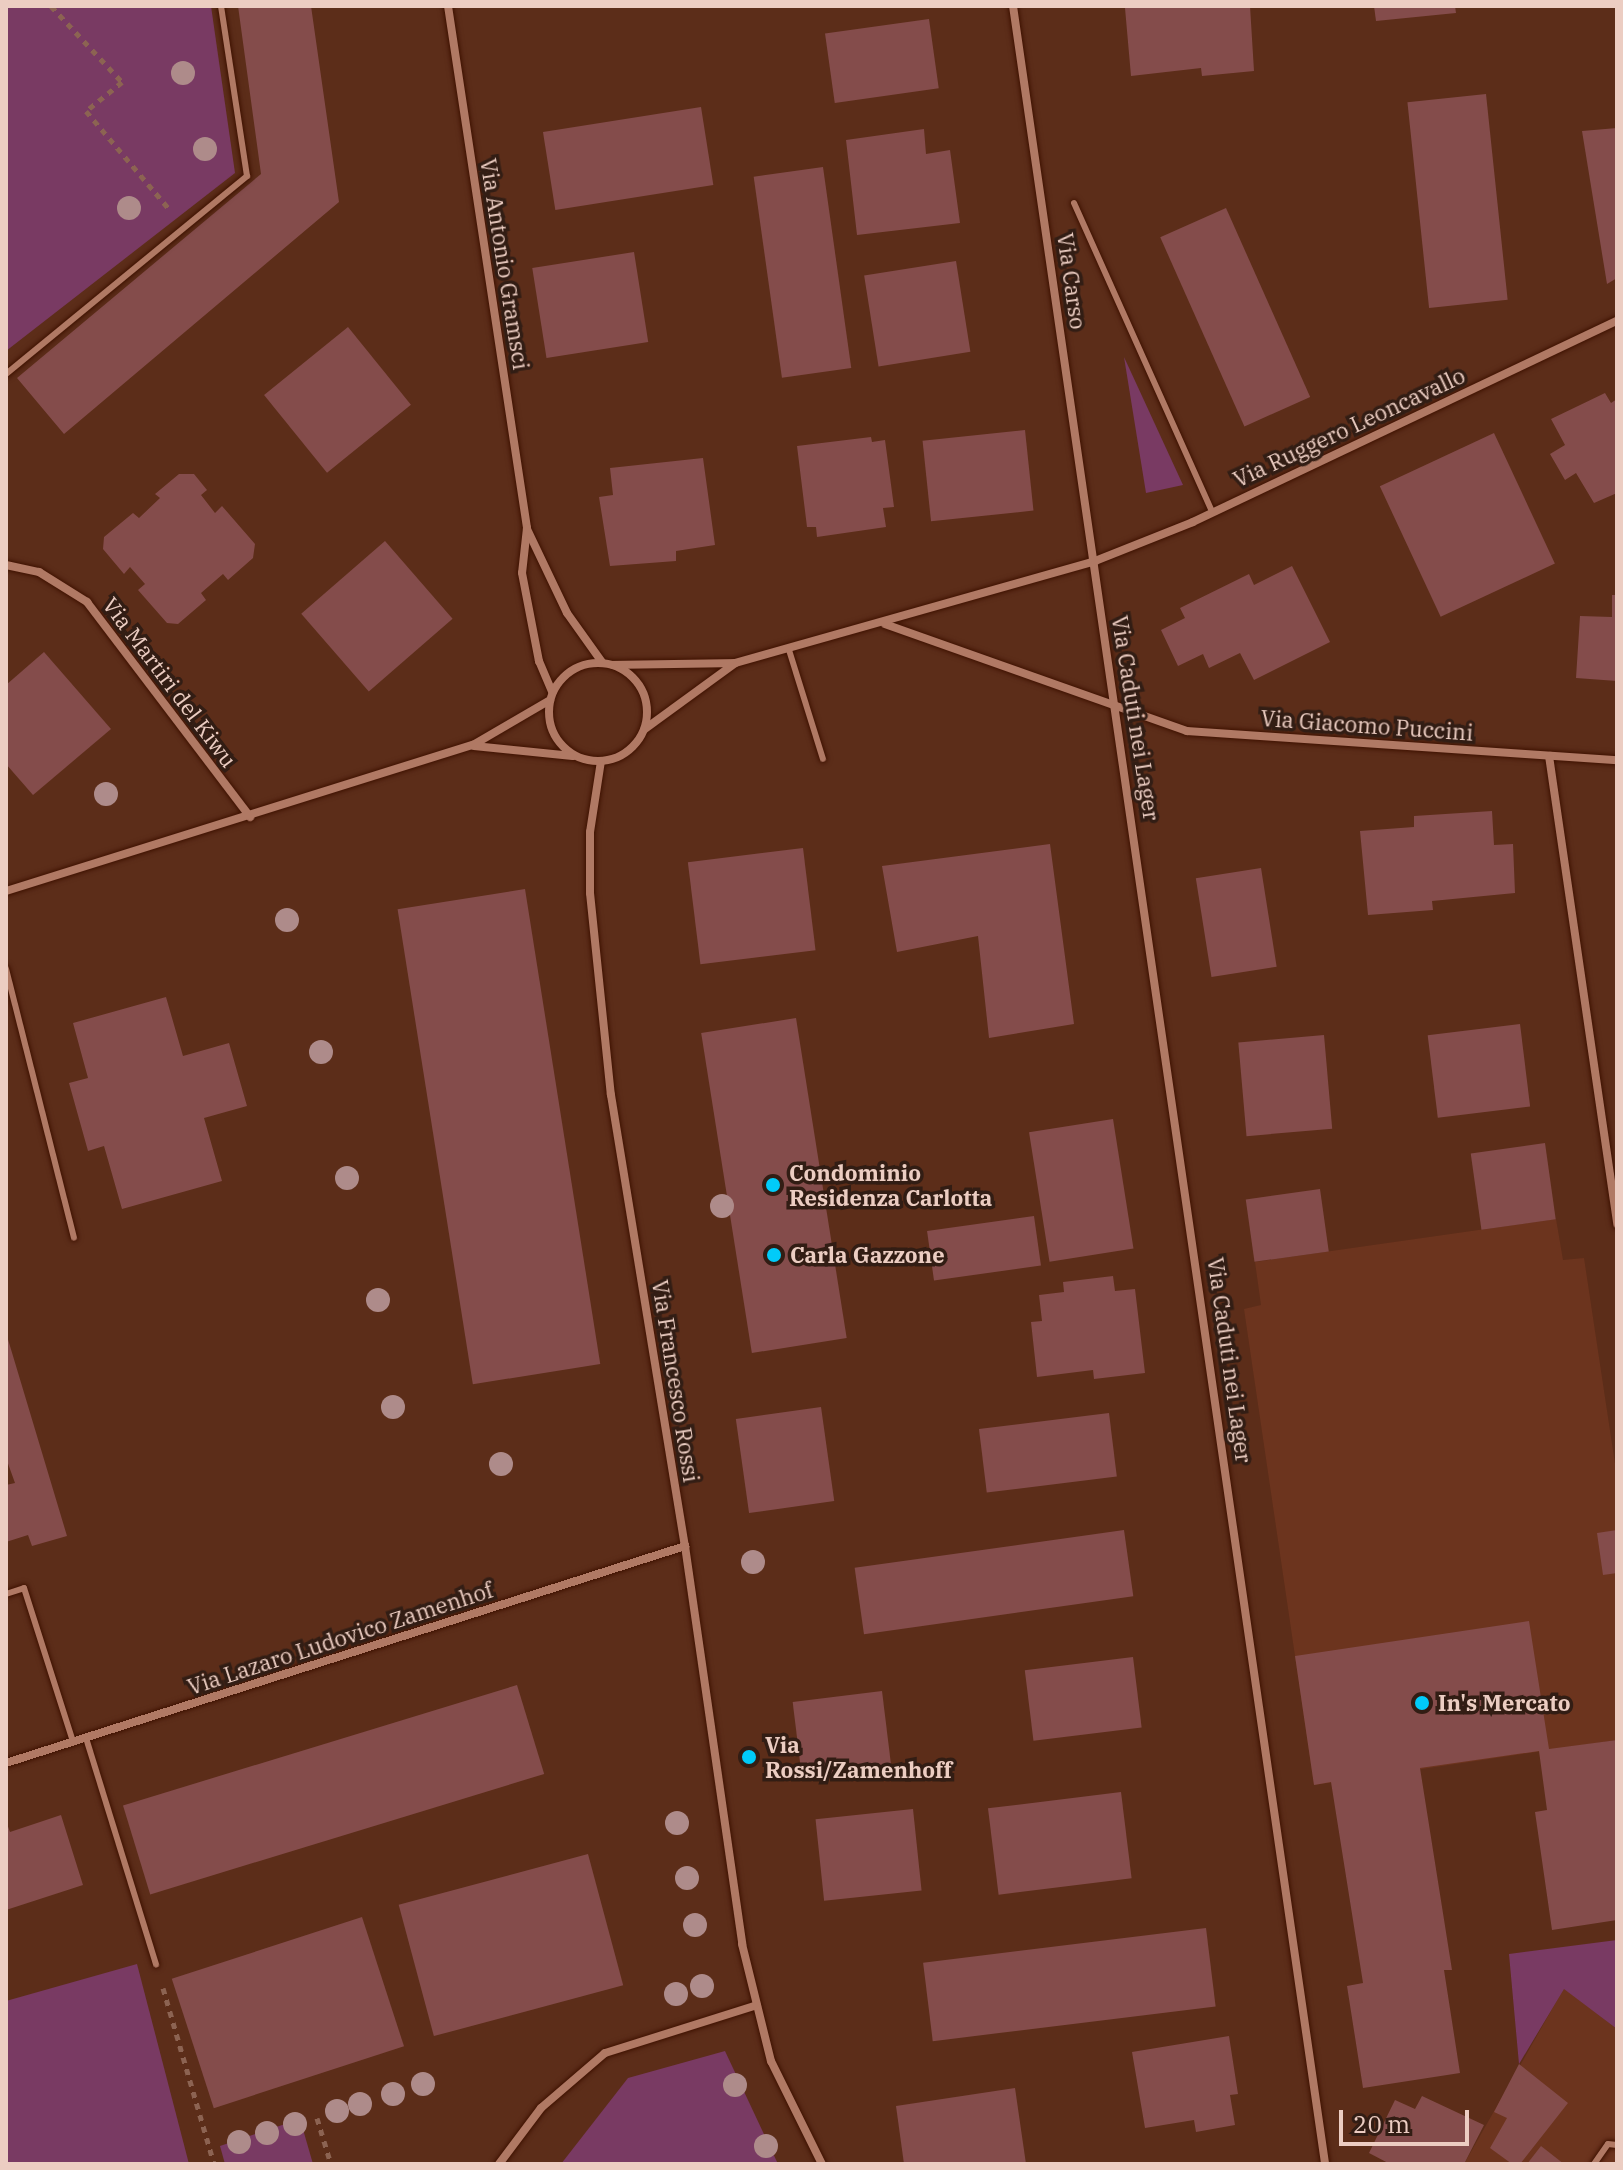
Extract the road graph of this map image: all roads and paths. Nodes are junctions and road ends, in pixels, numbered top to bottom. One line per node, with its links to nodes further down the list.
1 (51, 6): 6 (path)
2 (221, 6): 6 (lane)
3 (448, 6): 10 (street, Via Antonio Gramsci)
4 (1013, 6): 11 (street, Via Carso)
5 (1074, 203): 9 (lane)
6 (185, 227): 8 (lane)
7 (1617, 321): 9 (street, Via Ruggero Leoncavallo)
8 (6, 374)
9 (1212, 512): 11 (street, Via Ruggero Leoncavallo)
10 (527, 528): 15 (street, Via Antonio Gramsci); 18 (street, Via Antonio Gramsci)
11 (1095, 561): 13 (street, Via Ruggero Leoncavallo); 19 (street, Via Caduti nei Lager)
12 (6, 565): 27 (street, Via Martiri del Kiwu)
13 (884, 624): 14 (street, Via Ruggero Leoncavallo); 19 (street, Via Giacomo Puccini)
14 (789, 650): 16 (street, Via Ruggero Leoncavallo); 24 (lane)
15 (602, 662): 17 (street); 18 (street)
16 (735, 663): 17 (street); 20 (street)
17 (613, 665): 20 (street)
18 (551, 696): 21 (street); 22 (street)
19 (1118, 710): 23 (street, Via Giacomo Puccini); 45 (street, Via Caduti nei Lager)
20 (644, 730): 26 (street)
21 (473, 745): 22 (street); 27 (street)
22 (575, 756): 26 (street)
23 (1549, 756): 25 (street, Via Giacomo Puccini); 30 (street)
24 (823, 759)
25 (1617, 760)
26 (601, 761): 32 (street, Via Francesco Rossi)
27 (250, 817): 28 (street)
28 (6, 891)
29 (6, 969): 31 (lane)
30 (1617, 1224)
31 (74, 1238)
32 (685, 1546): 34 (street, Via Lazaro Ludovico Zamenhof); 38 (street, Via Francesco Rossi)
33 (6, 1594): 35 (lane)
34 (86, 1738): 35 (street, Via Lazaro Ludovico Zamenhof); 37 (lane)
35 (73, 1742): 36 (street, Via Lazaro Ludovico Zamenhof)
36 (6, 1763)
37 (156, 1964): 41 (path)
38 (757, 2005): 43 (street); 44 (street, Via Francesco Rossi)
39 (317, 2118): 42 (path)
40 (1617, 2145): 46 (lane)
41 (214, 2164)
42 (331, 2164)
43 (499, 2164)
44 (822, 2164)
45 (1325, 2164)
46 (1594, 2164)

